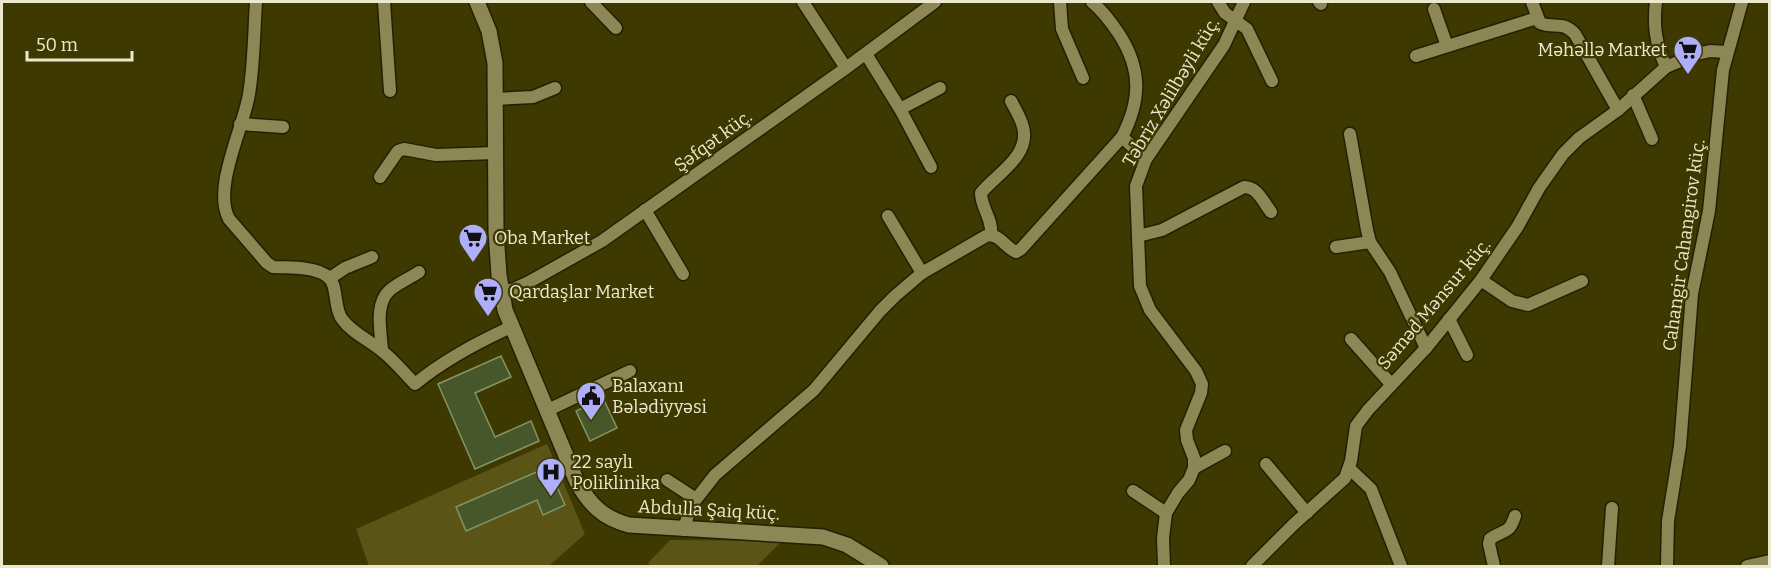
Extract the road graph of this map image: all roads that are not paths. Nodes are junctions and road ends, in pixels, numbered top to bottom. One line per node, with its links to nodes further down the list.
1 (256, 2): 34 (street)
2 (384, 2): 28 (street)
3 (477, 2): 30 (street, Abdulla Şaiq küç.)
4 (591, 2): 17 (street)
5 (803, 2): 23 (street)
6 (935, 2): 20 (street, Şəfqət küç.)
7 (1060, 2): 24 (street)
8 (1092, 2): 37 (street)
9 (1218, 2): 16 (street)
10 (1244, 2): 16 (street, Təbriz Xəlilbəyli küç.)
11 (1532, 2): 15 (street)
12 (1656, 2): 22 (street)
13 (1742, 2): 19 (street, Cahangir Cahangirov küç.)
14 (1434, 9): 18 (street)
15 (1537, 18): 18 (street); 33 (street)
16 (1235, 21): 25 (street); 40 (street, Təbriz Xəlilbəyli küç.)
17 (616, 28)
18 (1447, 46): 21 (street)
19 (1727, 52): 22 (street, Səməd Mənsur küç.); 86 (street, Cahangir Cahangirov küç.)
20 (866, 54): 23 (street, Şəfqət küç.); 32 (street)
21 (1416, 56)
22 (1666, 67): 29 (street, Səməd Mənsur küç.)
23 (846, 68): 43 (street, Şəfqət küç.)
24 (1083, 78)
25 (1272, 81)
26 (555, 87): 30 (street)
27 (940, 88): 32 (street)
28 (390, 91)
29 (1634, 95): 33 (street, Səməd Mənsur küç.); 38 (street)
30 (495, 99): 39 (street, Abdulla Şaiq küç.)
31 (1011, 101): 46 (street)
32 (900, 109): 41 (street)
33 (1618, 110): 55 (street, Səməd Mənsur küç.)
34 (240, 124): 35 (street); 54 (street)
35 (283, 127)
36 (1350, 134): 48 (street)
37 (1122, 137): 40 (street); 46 (street)
38 (1652, 139)
39 (496, 153): 42 (street); 57 (street, Abdulla Şaiq küç.)
40 (1146, 159): 47 (street, Təbriz Xəlilbəyli küç.)
41 (931, 167)
42 (380, 177)
43 (645, 210): 53 (street); 57 (street, Şəfqət küç.)
44 (1271, 212): 47 (street)
45 (888, 216): 52 (street)
46 (991, 235): 52 (street)
47 (1138, 236): 69 (street, Təbriz Xəlilbəyli küç.)
48 (1370, 242): 49 (street); 61 (street)
49 (1336, 247)
50 (372, 256): 54 (street)
51 (419, 272): 62 (street)
52 (922, 273): 73 (street)
53 (682, 274)
54 (330, 278): 62 (street)
55 (1481, 280): 56 (street); 58 (street, Səməd Mənsur küç.)
56 (1582, 281)
57 (501, 292): 59 (street, Abdulla Şaiq küç.)
58 (1449, 319): 61 (street, Səməd Mənsur küç.); 63 (street)
59 (511, 327): 62 (street); 66 (street, Abdulla Şaiq küç.)
60 (1351, 339): 65 (street)
61 (1426, 348): 65 (street, Səməd Mənsur küç.)
62 (382, 350)
63 (1467, 355)
64 (630, 371): 66 (street)
65 (1391, 384): 70 (street, Səməd Mənsur küç.)
66 (546, 411): 78 (street, Abdulla Şaiq küç.)
67 (1225, 452): 69 (street)
68 (1266, 464): 76 (street)
69 (1194, 468): 75 (street)
70 (1350, 469): 76 (street); 83 (street)
71 (667, 480): 73 (street)
72 (1133, 491): 75 (street)
73 (696, 499): 78 (street)
74 (1612, 508): 85 (street)
75 (1166, 513): 81 (street)
76 (1307, 513): 82 (street)
77 (1515, 516): 84 (street)
78 (684, 530): 80 (street, Abdulla Şaiq küç.)
79 (1770, 561): 87 (street)
80 (881, 567)
81 (1164, 567)
82 (1252, 567)
83 (1401, 567)
84 (1494, 567)
85 (1608, 567)
86 (1667, 567)
87 (1747, 567)

